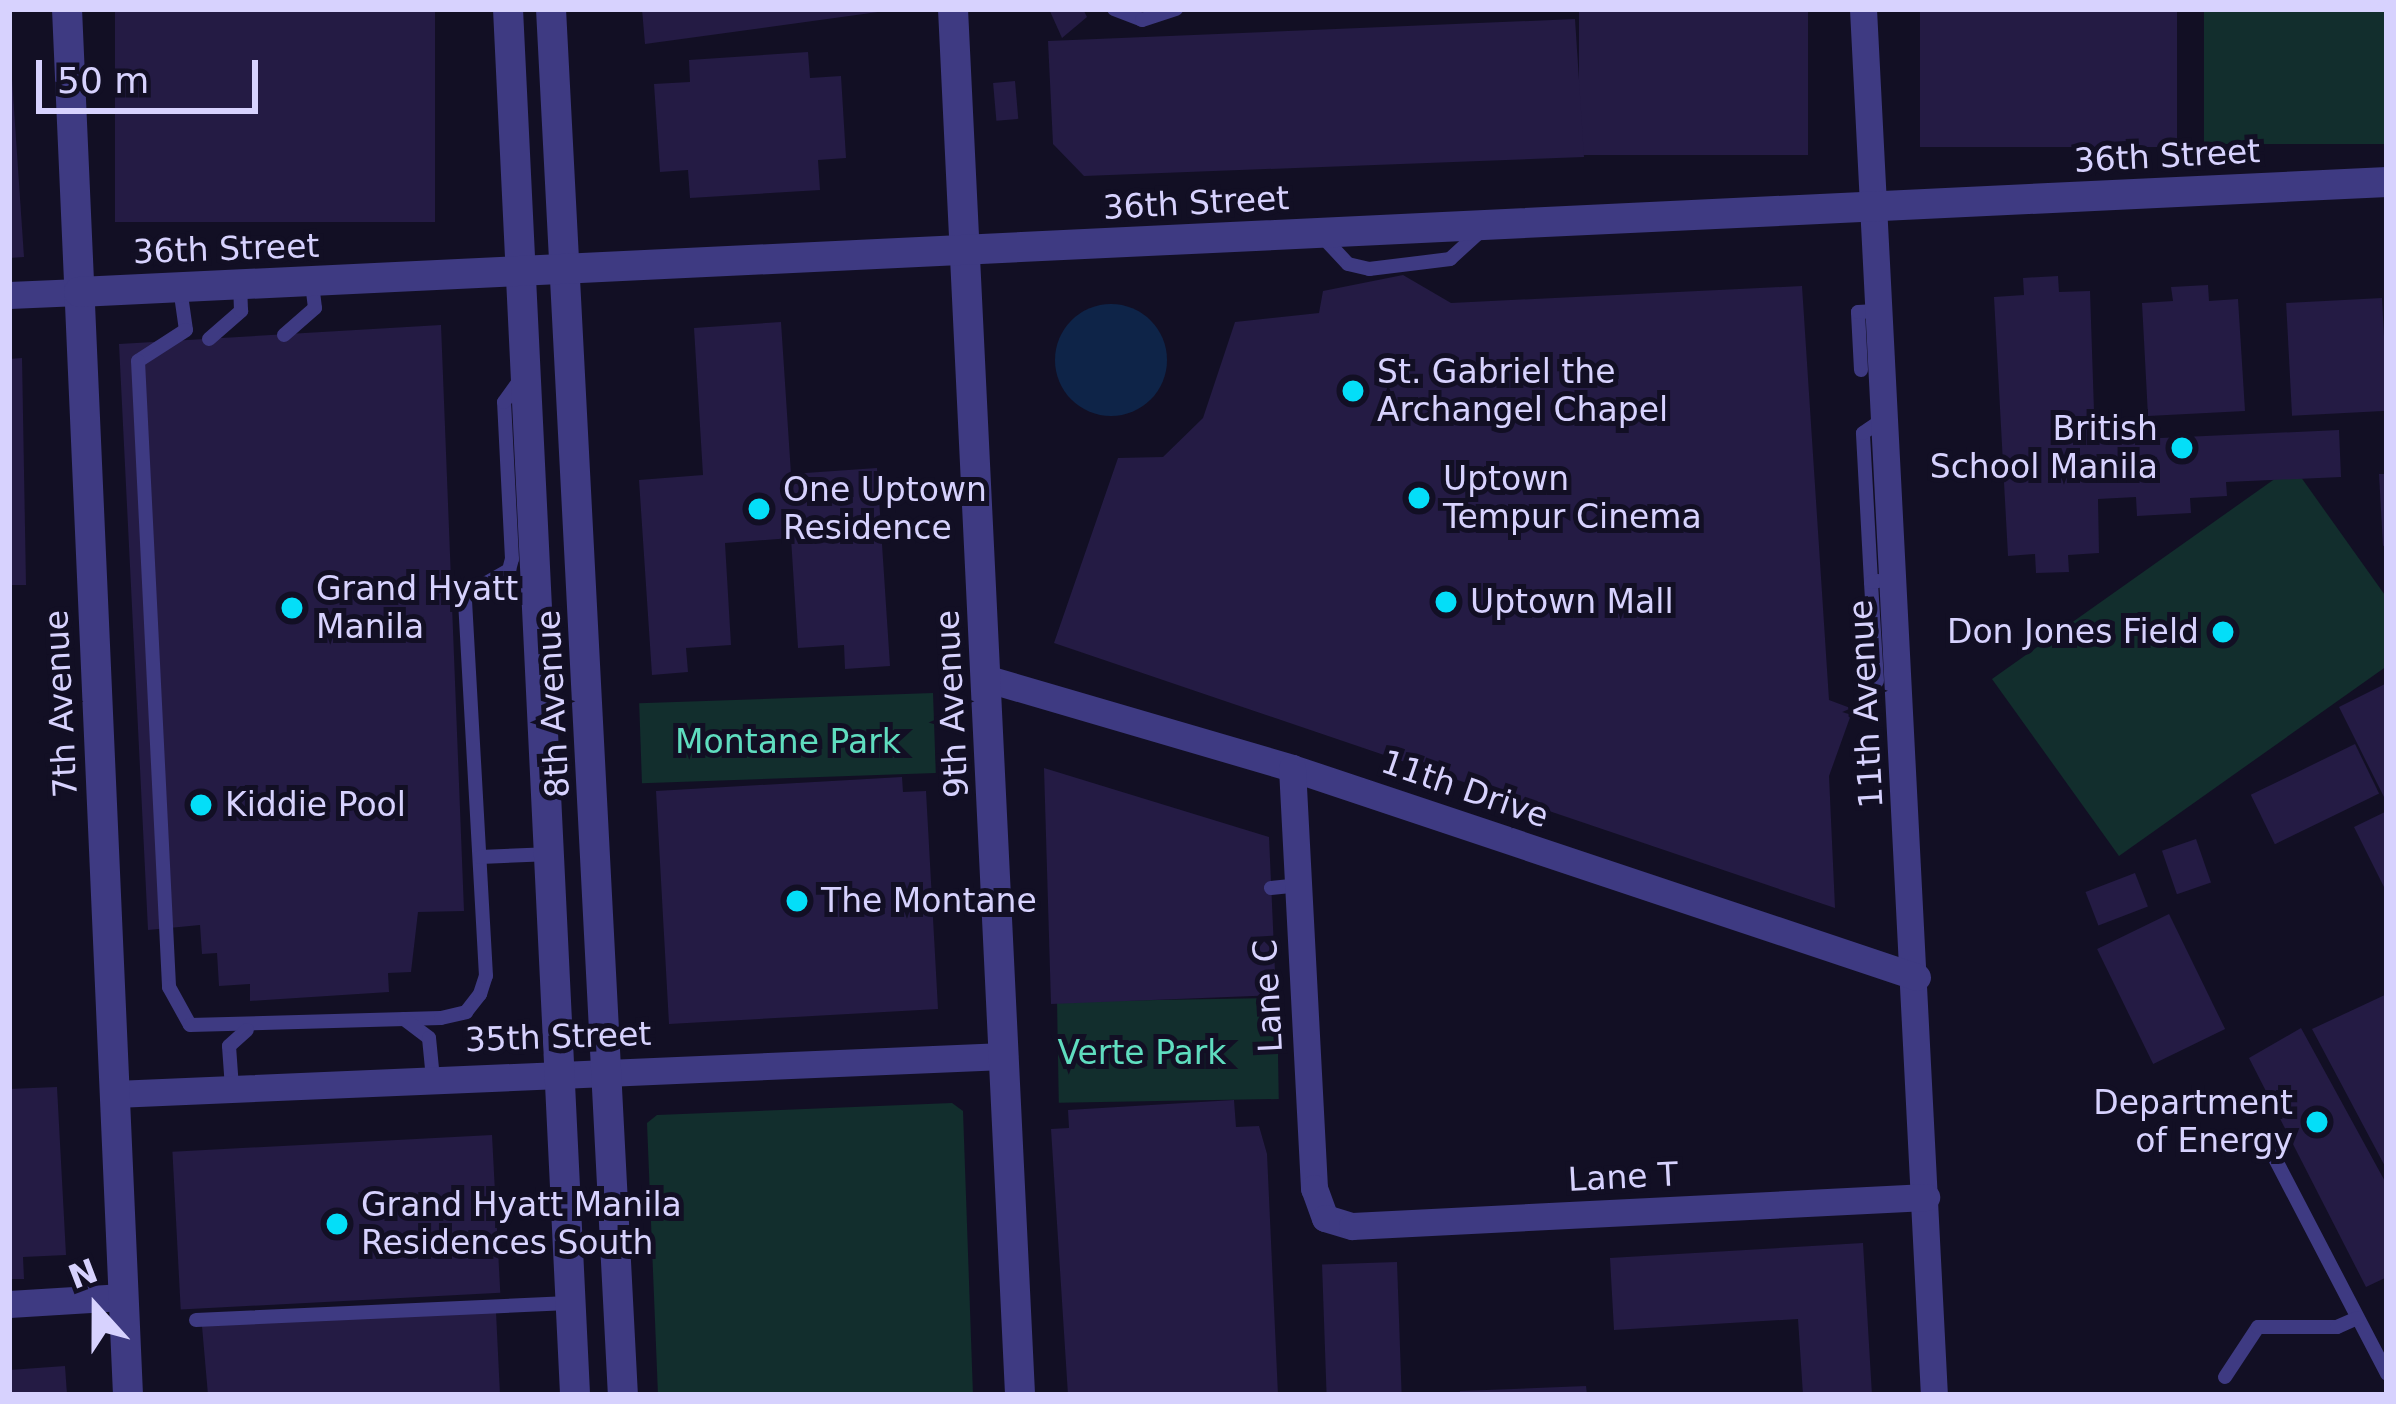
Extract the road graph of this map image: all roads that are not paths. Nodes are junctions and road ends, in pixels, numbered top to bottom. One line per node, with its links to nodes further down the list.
1 (67, 9): 16 (street, 7th Avenue)
2 (508, 9): 12 (street, 8th Avenue)
3 (551, 9): 11 (street, 8th Avenue)
4 (953, 9): 10 (street, 9th Avenue)
5 (1114, 9): 6 (lane)
6 (1176, 9)
7 (1863, 9): 9 (street, 11th Avenue)
8 (2387, 182): 9 (street, 36th Street)
9 (1874, 207): 10 (street, 36th Street); 18 (street, 11th Avenue)
10 (966, 250): 11 (street, 36th Street); 24 (street, 9th Avenue)
11 (566, 269): 12 (street, 36th Street); 33 (street, 8th Avenue)
12 (526, 271): 13 (street, 36th Street); 21 (street, 8th Avenue)
13 (312, 282): 14 (street, 36th Street); 19 (lane)
14 (240, 285): 15 (street, 36th Street); 20 (lane)
15 (180, 288): 16 (street, 36th Street); 31 (lane)
16 (79, 292): 17 (street, 36th Street); 37 (street, 7th Avenue)
17 (9, 296)
18 (1880, 311): 22 (lane); 23 (street, 11th Avenue)
19 (284, 334)
20 (209, 339)
21 (530, 368): 27 (street, 8th Avenue); 28 (lane)
22 (1861, 370)
23 (1883, 581): 25 (lane); 29 (street, 11th Avenue)
24 (988, 679): 26 (street, 11th Drive); 32 (street, 9th Avenue)
25 (1876, 681)
26 (1292, 769): 29 (street, 11th Drive); 40 (street, Lane C)
27 (552, 854): 28 (lane); 34 (street, 8th Avenue)
28 (480, 857): 30 (lane)
29 (1917, 977): 39 (street, 11th Avenue)
30 (400, 1018): 31 (lane); 35 (lane)
31 (257, 1025): 36 (lane)
32 (1004, 1055): 33 (street, 35th Street); 51 (street, 9th Avenue)
33 (609, 1070): 34 (street, 35th Street); 50 (street, 8th Avenue)
34 (562, 1072): 35 (street, 35th Street); 42 (street, 8th Avenue)
35 (433, 1079): 36 (street, 35th Street)
36 (232, 1088): 37 (street, 35th Street)
37 (115, 1094): 41 (street, 7th Avenue)
38 (2270, 1147): 44 (lane)
39 (1925, 1197): 40 (street, Lane T); 52 (street, 11th Avenue)
40 (1325, 1218)
41 (123, 1297): 43 (street); 48 (street, 7th Avenue)
42 (571, 1303): 45 (lane); 49 (street, 8th Avenue)
43 (9, 1304)
44 (2357, 1318): 46 (lane); 47 (lane)
45 (196, 1320)
46 (2387, 1374)
47 (2225, 1377)
48 (128, 1395)
49 (575, 1395)
50 (623, 1395)
51 (1021, 1395)
52 (1934, 1395)

